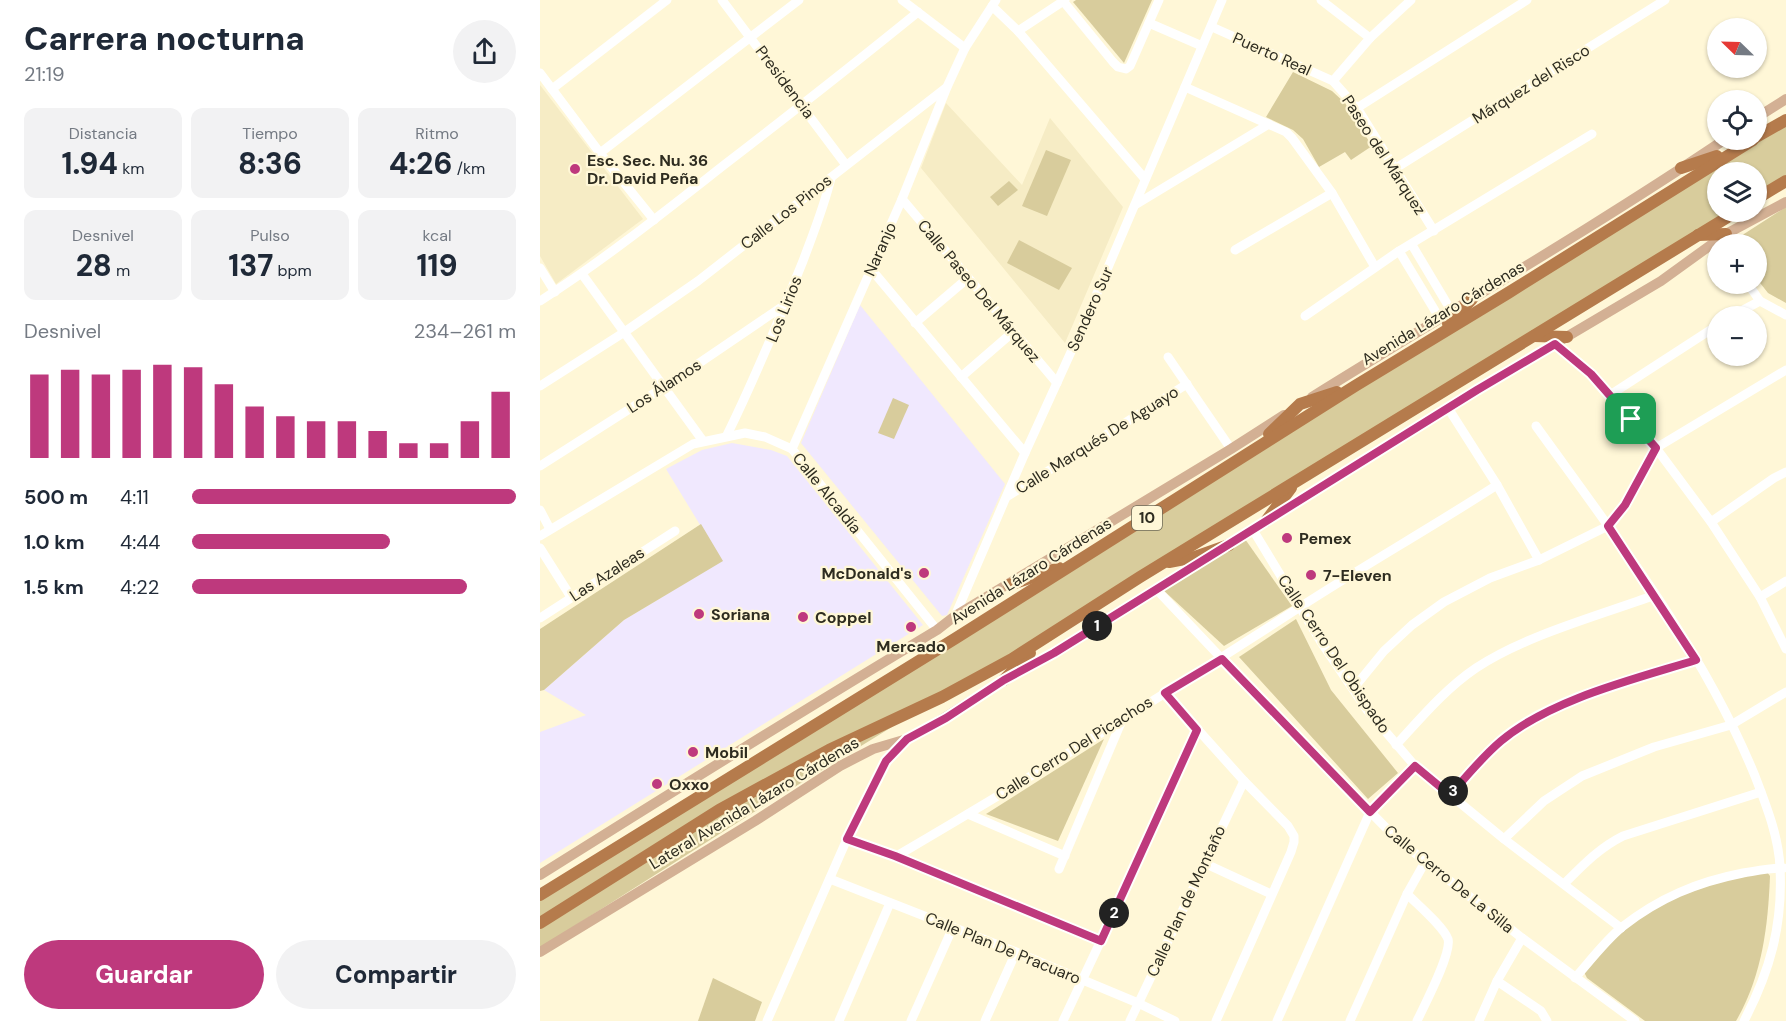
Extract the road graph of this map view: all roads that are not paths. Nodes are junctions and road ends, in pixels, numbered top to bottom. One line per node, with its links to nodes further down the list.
1 (667, 0): 25 (street)
2 (722, 0): 17 (street, Presidencia)
3 (800, 0): 17 (street)
4 (902, 0): 13 (street)
5 (1159, 0): 14 (street)
6 (1222, 0): 15 (street, Sendero Sur)
7 (1321, 0): 18 (street)
8 (1411, 0): 18 (street)
9 (1527, 0): 28 (street)
10 (1665, 0): 38 (street, Márquez del Risco)
11 (1064, 1): 14 (street); 16 (street)
12 (994, 3): 16 (street); 20 (street, Naranjo)
13 (918, 12): 20 (street); 27 (street)
14 (1149, 23): 19 (street)
15 (1212, 27): 19 (street, Sendero Sur); 22 (street, Puerto Real)
16 (1018, 31): 41 (street)
17 (750, 38): 27 (street, Presidencia); 36 (street)
18 (1370, 38): 22 (street)
19 (1202, 46): 24 (street, Sendero Sur)
20 (965, 48): 23 (street, Naranjo)
21 (540, 73): 25 (street)
22 (1333, 81): 28 (street, Paseo del Márquez)
23 (946, 87): 37 (street, Calle Los Pinos); 45 (street, Naranjo)
24 (1185, 87): 31 (street); 41 (street, Sendero Sur)
25 (552, 89): 36 (street)
26 (1786, 99): 29 (main road)
27 (803, 105): 37 (street, Presidencia); 48 (street)
28 (1357, 108): 38 (street, Paseo del Márquez)
29 (1767, 111)
30 (1786, 120): 32 (highway)
31 (1269, 124): 44 (street); 47 (street)
32 (1767, 131)
33 (1592, 134): 50 (street)
34 (1709, 150): 39 (main road)
35 (1732, 151): 39 (highway); 81 (highway, Avenida Lázaro Cárdenas / 10)
36 (600, 153): 48 (street)
37 (846, 165): 40 (street, Calle Los Pinos)
38 (1396, 168): 50 (street, Paseo del Márquez)
39 (1682, 168): 65 (main road)
40 (831, 178): 68 (street, Los Lirios); 77 (street, Calle Los Pinos)
41 (1145, 179): 47 (street, Sendero Sur)
42 (1786, 181): 43 (highway)
43 (1767, 192)
44 (1332, 193): 55 (street); 58 (street)
45 (902, 199): 60 (street, Naranjo); 62 (street, Calle Paseo Del Márquez)
46 (1786, 202): 51 (main road, Lateral Avenida Lázaro Cárdenas)
47 (1134, 206): 85 (street, Sendero Sur)
48 (654, 220): 61 (street)
49 (1718, 222): 52 (highway)
50 (1434, 231): 54 (street)
51 (1736, 234)
52 (1694, 236): 53 (highway); 78 (highway)
53 (1707, 237)
54 (1412, 245): 56 (street); 70 (street)
55 (1235, 250)
56 (1399, 251): 58 (street); 73 (street)
57 (1707, 252): 79 (main road, Lateral Avenida Lázaro Cárdenas)
58 (1375, 267): 72 (street)
59 (540, 268): 63 (street)
60 (871, 269): 74 (street); 97 (street, Naranjo)
61 (582, 274): 63 (street); 77 (street)
62 (968, 278): 74 (street); 75 (street, Calle Paseo Del Márquez)
63 (555, 292): 66 (street)
64 (1755, 294): 67 (street)
65 (1472, 299): 70 (main road); 81 (highway)
66 (540, 301)
67 (1760, 301): 69 (street); 71 (street)
68 (786, 304): 89 (street, Los Álamos); 94 (street, Los Lirios)
69 (1751, 306)
70 (1452, 312): 73 (main road)
71 (1786, 315)
72 (1305, 316)
73 (1440, 319): 91 (main road)
74 (915, 322): 84 (street)
75 (1012, 332): 84 (street); 85 (street, Calle Paseo Del Márquez)
76 (1707, 332): 90 (street)
77 (623, 333): 87 (street, Calle Los Pinos); 89 (street)
78 (1534, 336): 79 (highway); 103 (highway)
79 (1567, 337): 80 (main road, Lateral Avenida Lázaro Cárdenas)
80 (1555, 344): 90 (street); 92 (main road, Lateral Avenida Lázaro Cárdenas)
81 (1423, 345): 88 (highway, Avenida Lázaro Cárdenas / 10)
82 (1168, 357): 86 (street)
83 (1786, 370): 96 (street)
84 (961, 377): 99 (street)
85 (1057, 383): 99 (street, Sendero Sur)
86 (1186, 384): 98 (street); 105 (street, Calle Marqués De Aguayo)
87 (540, 386)
88 (1355, 386): 91 (highway); 100 (highway, Avenida Lázaro Cárdenas / 10)
89 (664, 387): 95 (street); 101 (street, Los Álamos)
90 (1610, 395): 96 (street)
91 (1300, 404): 98 (main road); 100 (highway)
92 (1448, 408): 104 (street); 107 (main road, Lateral Avenida Lázaro Cárdenas)
93 (1536, 426): 109 (street)
94 (727, 435): 95 (street, Calle Alcaldía); 97 (street, Calle Alcaldía)
95 (703, 441): 110 (street)
96 (1656, 448): 108 (street); 109 (street)
97 (792, 449): 128 (street, Calle Alcaldía)
98 (1231, 449): 120 (main road)
99 (1025, 453): 105 (street, Sendero Sur)
100 (1245, 455): 117 (highway, Avenida Lázaro Cárdenas / 10)
101 (540, 466)
102 (1786, 472): 108 (street)
103 (1296, 481): 107 (highway); 118 (highway)
104 (1497, 485): 116 (street); 125 (street, Calle Cerro Del Picachos)
105 (1008, 496): 126 (street, Sendero Sur)
106 (540, 510): 110 (street)
107 (1266, 521): 111 (main road, Lateral Avenida Lázaro Cárdenas)
108 (1711, 522): 124 (street)
109 (1608, 526): 116 (street); 122 (street)
110 (550, 529): 113 (street)
111 (1253, 530): 114 (main road, Lateral Avenida Lázaro Cárdenas); 125 (street, Calle Cerro Del Obispado)
112 (675, 531): 123 (street, Las Azaleas)
113 (540, 536)
114 (1229, 545): 118 (highway); 121 (main road, Lateral Avenida Lázaro Cárdenas)
115 (540, 548): 123 (street)
116 (1539, 560): 134 (street)
117 (1077, 562): 120 (highway); 161 (highway, Avenida Lázaro Cárdenas / 10)
118 (1165, 563): 129 (highway)
119 (1786, 581): 124 (street)
120 (1009, 585): 126 (main road)
121 (1156, 589): 131 (street, Calle Cerro De La Silla); 133 (main road, Lateral Avenida Lázaro Cárdenas)
122 (1655, 595): 132 (street); 141 (street)
123 (571, 597): 127 (street, Las Azaleas)
124 (1760, 597): 130 (street)
125 (1300, 607): 131 (street, Calle Cerro Del Picachos); 134 (street, Calle Cerro Del Obispado)
126 (955, 616): 128 (main road)
127 (540, 618)
128 (937, 630): 156 (main road)
129 (1046, 636): 133 (highway); 163 (highway)
130 (1786, 649)
131 (1222, 659): 136 (street, Calle Cerro Del Picachos); 146 (street, Calle Cerro De La Silla)
132 (1696, 660): 138 (street); 145 (street)
133 (1004, 680): 140 (main road, Lateral Avenida Lázaro Cárdenas)
134 (1353, 689): 141 (street, Calle Cerro Del Obispado)
135 (1786, 692): 138 (street)
136 (1165, 693): 137 (street, Calle Cerro Del Picachos); 139 (street)
137 (1123, 718): 147 (street, Calle Cerro Del Picachos); 151 (street)
138 (1731, 725): 144 (street); 149 (street)
139 (1197, 730): 143 (street); 167 (street)
140 (907, 739): 148 (street); 168 (main road, Lateral Avenida Lázaro Cárdenas)
141 (1396, 745): 142 (street, Calle Cerro Del Obispado)
142 (1415, 766): 145 (street, Calle Cerro Del Obispado); 146 (street)
143 (1244, 781): 153 (street, Calle Plan de Montaño); 159 (street)
144 (1761, 792): 154 (street); 158 (street)
145 (1450, 795): 149 (street, Calle Cerro Del Obispado)
146 (1370, 812): 152 (street, Calle Cerro De La Silla); 183 (street)
147 (968, 814): 150 (street, Calle Cerro Del Picachos); 151 (street)
148 (847, 839): 150 (street); 157 (street)
149 (1504, 839): 158 (street, Calle Cerro Del Obispado)
150 (895, 856): 167 (street)
151 (1065, 856): 155 (street)
152 (1425, 862): 160 (street); 166 (street, Calle Cerro De La Silla)
153 (1204, 863): 159 (street); 173 (street, Calle Plan de Montaño)
154 (1783, 868): 165 (street); 188 (street)
155 (1059, 869)
156 (540, 875)
157 (830, 879): 162 (street, Calle Plan De Pracuaro); 175 (street)
158 (1564, 884): 165 (street, Calle Cerro Del Obispado)
159 (1271, 894): 182 (street)
160 (1407, 894): 184 (street); 185 (street)
161 (540, 895)
162 (890, 903): 164 (street, Calle Plan De Pracuaro); 176 (street)
163 (540, 923)
164 (953, 927): 169 (street, Calle Plan De Pracuaro); 177 (street)
165 (1621, 928): 170 (street)
166 (1522, 938): 170 (street, Calle Cerro De La Silla); 172 (street)
167 (1101, 941): 171 (street)
168 (540, 952)
169 (1016, 952): 171 (street, Calle Plan De Pracuaro); 178 (street)
170 (1575, 978): 174 (street, Calle Cerro De La Silla)
171 (1081, 980): 173 (street, Calle Plan De Pracuaro); 179 (street)
172 (1497, 981): 186 (street); 187 (street)
173 (1138, 1003): 180 (street, Calle Plan de Montaño); 181 (street, Calle Plan De Pracuaro)
174 (1631, 1020)
175 (766, 1021)
176 (839, 1021)
177 (911, 1021)
178 (985, 1021)
179 (1063, 1021)
180 (1130, 1021)
181 (1175, 1021)
182 (1216, 1021)
183 (1277, 1021)
184 (1350, 1021)
185 (1417, 1021)
186 (1479, 1021)
187 (1547, 1021)
188 (1744, 1021)

